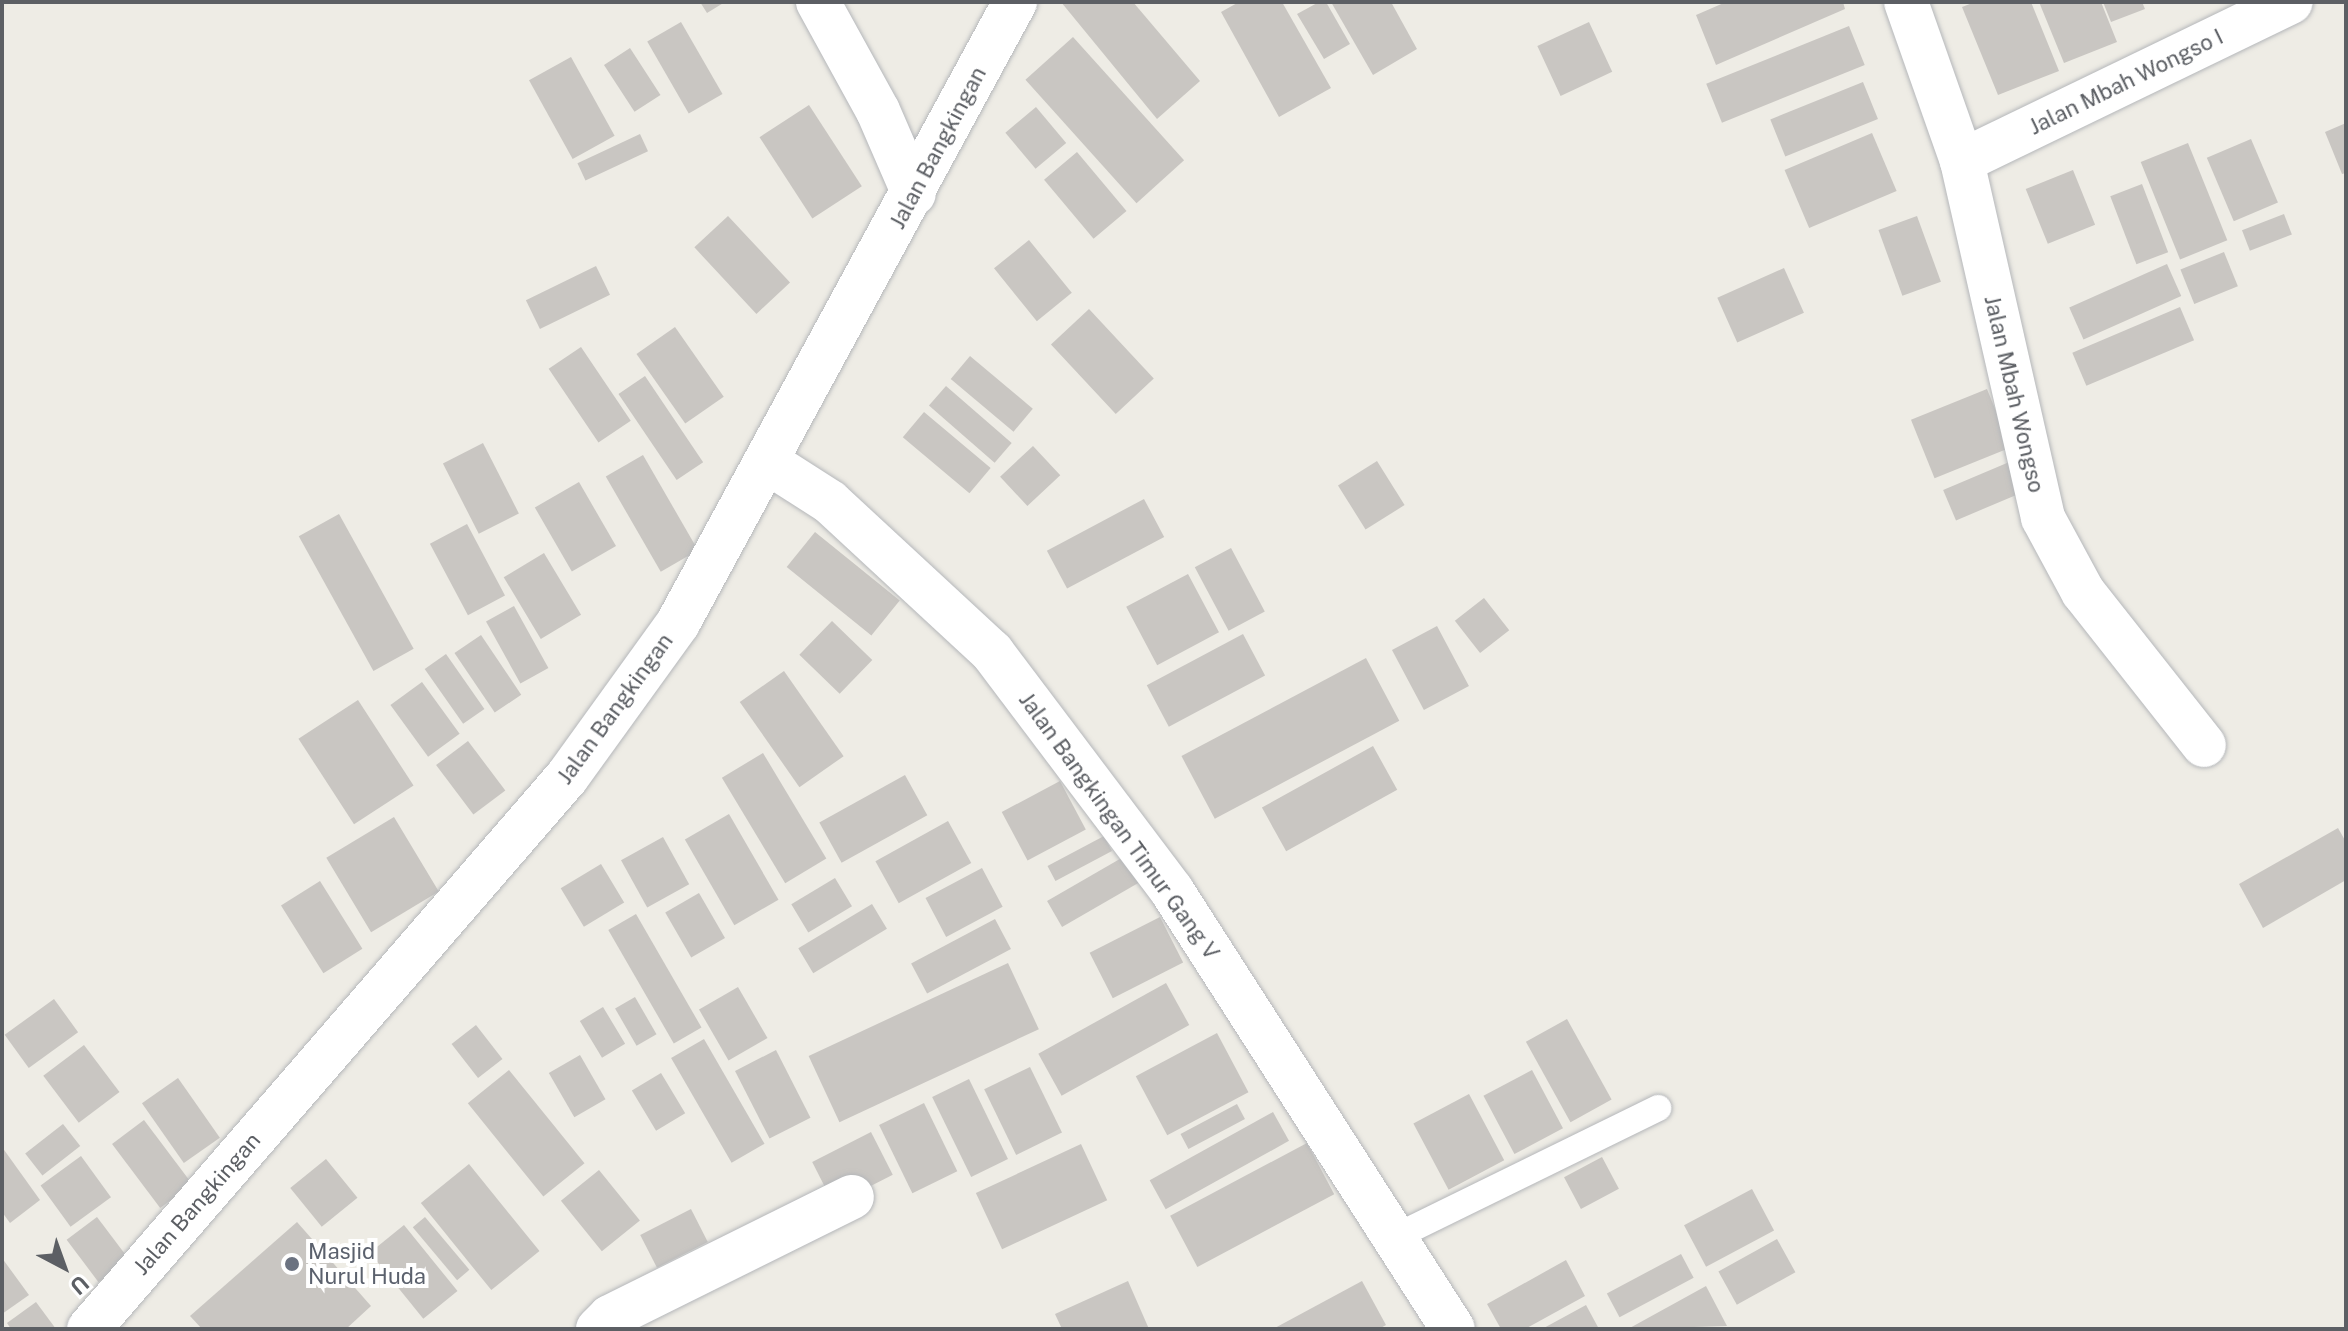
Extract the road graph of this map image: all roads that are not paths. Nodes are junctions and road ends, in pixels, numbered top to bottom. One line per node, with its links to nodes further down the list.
1 (818, 2): 6 (street)
2 (1015, 2): 6 (street, Jalan Bangkingan)
3 (1906, 2): 5 (street, Jalan Mbah Wongso)
4 (2291, 2): 5 (street, Jalan Mbah Wongso I)
5 (1962, 161): 8 (street, Jalan Mbah Wongso)
6 (914, 194): 7 (street, Jalan Bangkingan)
7 (769, 463): 11 (street, Jalan Bangkingan Timur Gang V); 12 (street, Jalan Bangkingan)
8 (2204, 745)
9 (1658, 1108): 11 (lane)
10 (852, 1197): 13 (street)
11 (1397, 1236): 14 (street, Jalan Bangkingan Timur Gang V)
12 (89, 1329)
13 (598, 1329)
14 (1453, 1329)

